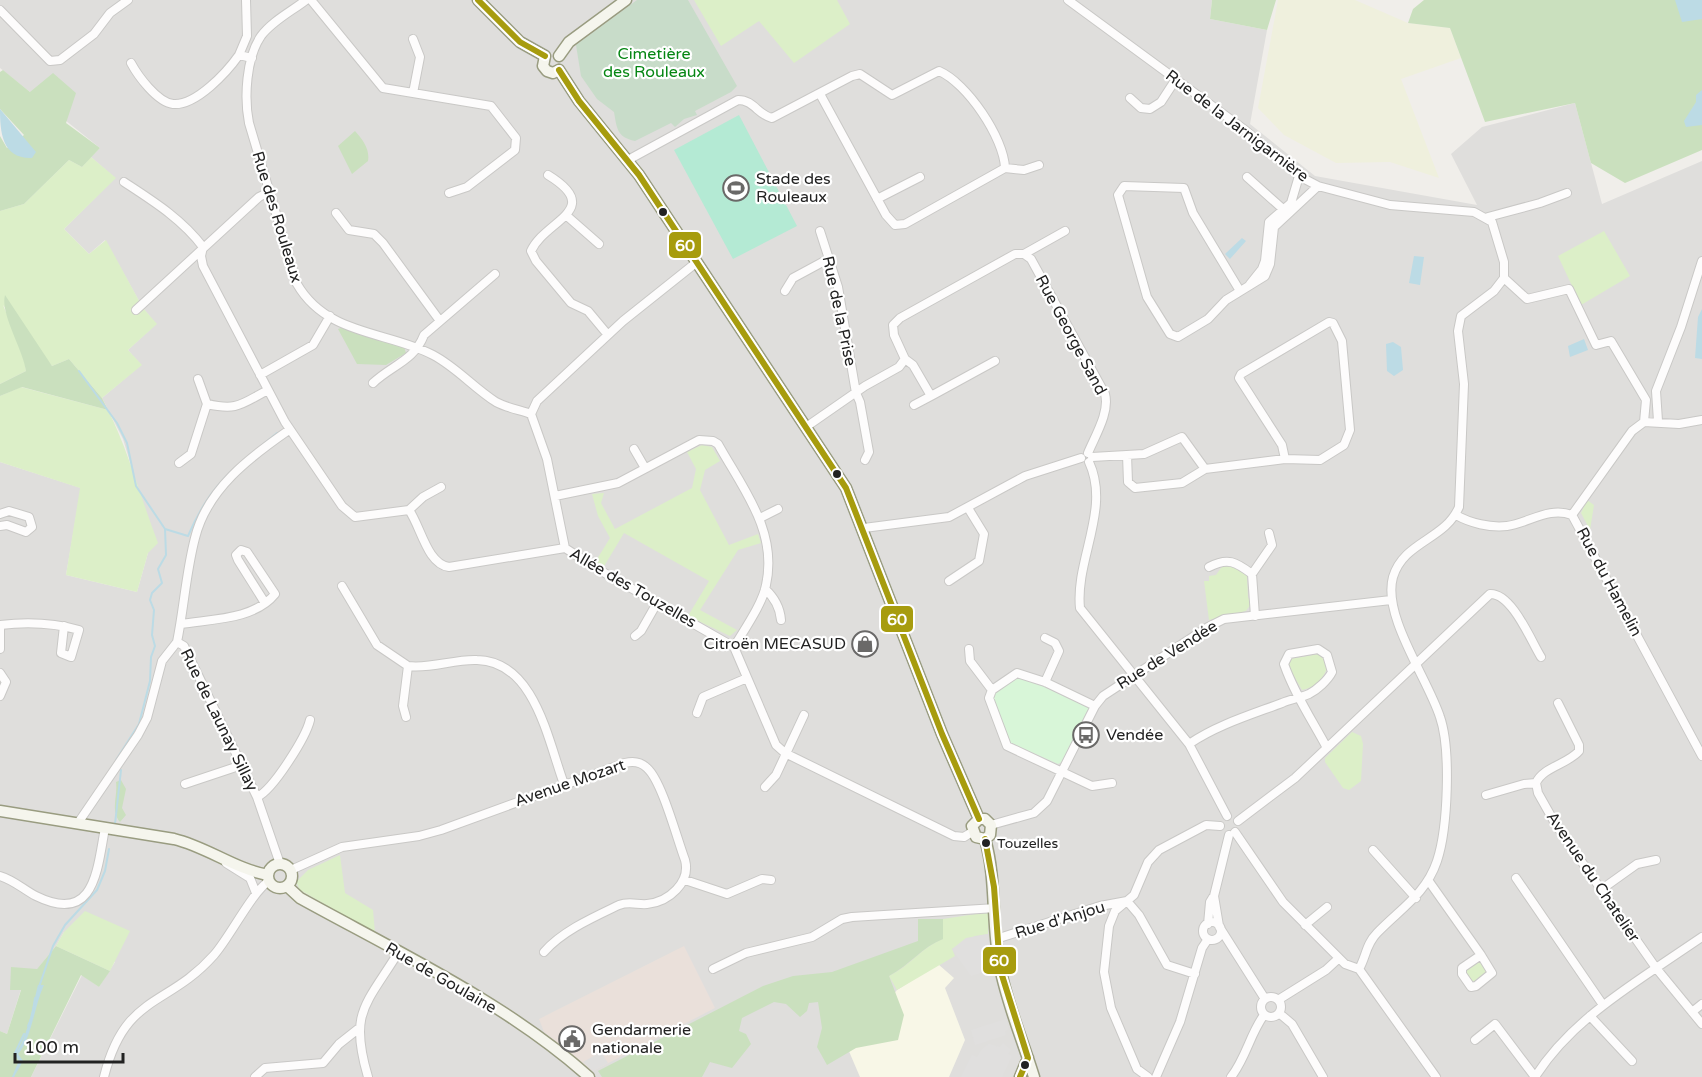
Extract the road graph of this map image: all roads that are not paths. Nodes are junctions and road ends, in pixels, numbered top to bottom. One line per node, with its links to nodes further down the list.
1 (128, 0): 9 (street)
2 (246, 0): 11 (street)
3 (306, 0): 14 (street, Rue des Rouleaux)
4 (311, 0): 18 (street)
5 (478, 0): 12 (street)
6 (626, 0): 13 (street)
7 (1068, 0): 8 (street, Rue de la Jarnigarnière)
8 (1078, 3): 17 (street, Rue de la Jarnigarnière)
9 (0, 10)
10 (413, 39): 18 (street)
11 (239, 55): 14 (street); 15 (street)
12 (545, 56): 13 (street); 16 (street)
13 (559, 56): 16 (street)
14 (252, 58): 30 (street, Rue des Rouleaux)
15 (131, 63)
16 (559, 70): 21 (street)
17 (1176, 80): 20 (street); 25 (street, Rue de la Jarnigarnière)
18 (413, 93): 31 (street)
19 (820, 94): 21 (street); 23 (street); 33 (street)
20 (1130, 99)
21 (628, 160): 45 (street)
22 (1039, 165): 23 (street)
23 (1005, 168): 33 (street)
24 (548, 175): 36 (street)
25 (1299, 176): 29 (street, Rue de la Jarnigarnière); 34 (street)
26 (920, 177): 33 (street)
27 (1247, 177): 34 (street)
28 (124, 182): 41 (street)
29 (1318, 186): 37 (street, Rue de la Jarnigarnière); 48 (street)
30 (269, 192): 41 (street); 52 (street, Rue des Rouleaux)
31 (449, 193)
32 (1567, 193): 37 (street)
33 (877, 199)
34 (1284, 210): 48 (street)
35 (336, 213): 53 (street)
36 (567, 216): 40 (street); 54 (street)
37 (1488, 217): 47 (street)
38 (820, 231): 43 (street, Rue de la Prise)
39 (1065, 231): 42 (street)
40 (599, 244)
41 (203, 247): 51 (street); 58 (street)
42 (1024, 254): 56 (street); 74 (street, Rue George Sand)
43 (830, 258): 49 (street); 62 (street, Rue de la Prise)
44 (1702, 261): 68 (street)
45 (697, 262): 54 (street); 70 (street)
46 (495, 274): 53 (street)
47 (1504, 278): 69 (street); 87 (street)
48 (1250, 284): 50 (street)
49 (785, 291)
50 (1240, 291): 50 (street)
51 (136, 310)
52 (330, 316): 55 (street, Rue des Rouleaux); 58 (street)
53 (440, 321): 55 (street)
54 (608, 335): 66 (street)
55 (418, 349): 60 (street); 66 (street, Rue des Rouleaux)
56 (905, 359): 62 (street); 63 (street)
57 (995, 361): 63 (street)
58 (260, 375): 61 (street)
59 (198, 379): 64 (street)
60 (373, 383)
61 (268, 390): 64 (street); 71 (street)
62 (855, 393): 70 (street); 76 (street, Rue de la Prise)
63 (931, 396): 65 (street)
64 (207, 404): 77 (street)
65 (914, 405)
66 (531, 414): 81 (street)
67 (1702, 420): 68 (street)
68 (1658, 421): 69 (street)
69 (1644, 422): 86 (street)
70 (806, 427): 90 (street)
71 (289, 430): 84 (street); 103 (street)
72 (634, 449): 78 (street)
73 (1127, 455): 74 (street); 79 (street); 79 (street)
74 (1087, 458): 82 (street); 116 (street)
75 (1285, 459): 75 (street); 79 (street)
76 (865, 460)
77 (179, 463)
78 (645, 468): 81 (street); 88 (street)
79 (1205, 469)
80 (441, 487): 84 (street)
81 (555, 496): 92 (street)
82 (968, 508): 90 (street); 95 (street)
83 (778, 509): 88 (street)
84 (409, 510): 92 (street, Allée des Touzelles)
85 (0, 514): 89 (street)
86 (1572, 514): 87 (street, Rue du Hamelin); 131 (street, Rue du Hamelin)
87 (1456, 515): 98 (street)
88 (760, 518): 97 (street)
89 (0, 526)
90 (864, 528): 143 (street)
91 (1269, 533): 94 (street)
92 (565, 548): 100 (street, Allée des Touzelles)
93 (1209, 567): 94 (street)
94 (1252, 574): 101 (street)
95 (948, 581)
96 (342, 586): 114 (street)
97 (765, 589): 102 (street); 109 (street)
98 (1391, 600): 101 (street, Rue de Vendée); 113 (street)
99 (265, 603): 99 (street); 103 (street)
100 (657, 603): 106 (street); 109 (street, Allée des Touzelles)
101 (1255, 616): 116 (street, Rue de Vendée)
102 (781, 620)
103 (181, 624): 108 (street)
104 (0, 625): 105 (street); 110 (street)
105 (64, 626)
106 (635, 636)
107 (1045, 638): 118 (street)
108 (177, 642): 132 (street, Rue de Launay Sillay); 145 (street, Rue de Launay Sillay)
109 (734, 647): 117 (street)
110 (0, 649)
111 (969, 649): 119 (street)
112 (1541, 657): 113 (street)
113 (1417, 662): 129 (street); 162 (street)
114 (408, 666): 126 (street); 137 (street)
115 (0, 673): 120 (street)
116 (1134, 674): 123 (street, Rue de Vendée); 128 (street)
117 (747, 678): 124 (street); 130 (street)
118 (1045, 682): 119 (street); 123 (street)
119 (992, 690): 133 (street)
120 (0, 696)
121 (1301, 697): 121 (street); 128 (street); 129 (street)
122 (1558, 703): 135 (street)
123 (1095, 706): 133 (street, Rue de Vendée)
124 (697, 713)
125 (804, 715): 130 (street)
126 (406, 717)
127 (310, 720): 140 (street)
128 (1189, 744): 142 (street)
129 (1327, 748): 144 (street)
130 (785, 753): 138 (street); 149 (street)
131 (1702, 756)
132 (242, 765): 136 (street); 140 (street, Rue de Launay Sillay)
133 (1064, 773): 134 (street); 146 (street, Rue de Vendée)
134 (1112, 783)
135 (1536, 783): 139 (street); 164 (street, Avenue du Chatelier)
136 (185, 784)
137 (564, 784): 156 (street, Avenue Mozart); 160 (street, Avenue Mozart)
138 (765, 787)
139 (1486, 795)
140 (257, 797): 155 (street, Rue de Launay Sillay)
141 (0, 811): 145 (street)
142 (1227, 816): 144 (street); 147 (street)
143 (979, 819): 146 (street); 149 (street)
144 (1238, 821): 150 (street)
145 (78, 823): 148 (street)
146 (991, 825): 151 (street)
147 (1220, 826): 150 (street); 168 (street)
148 (105, 828): 153 (street); 157 (street)
149 (972, 832): 151 (street)
150 (1232, 834): 166 (street); 172 (street)
151 (985, 839): 170 (street)
152 (1373, 850): 167 (street)
153 (219, 855): 158 (street); 165 (street)
154 (1656, 860): 164 (street)
155 (280, 864): 156 (street); 158 (street)
156 (291, 870): 163 (street)
157 (0, 876)
158 (268, 878): 163 (street); 165 (street)
159 (1516, 878): 189 (street)
160 (685, 880): 161 (street); 178 (street)
161 (771, 880)
162 (1428, 880): 167 (street); 180 (street)
163 (287, 886): 179 (street, Rue de Goulaine)
164 (1602, 889): 182 (street, Avenue du Chatelier)
165 (256, 893): 200 (street)
166 (1214, 896): 171 (street); 173 (street)
167 (1416, 898): 184 (street)
168 (1127, 901): 175 (street, Rue d'Anjou); 185 (street, Rue d'Anjou); 206 (street)
169 (1327, 907): 172 (street)
170 (996, 908): 175 (street); 183 (street)
171 (1208, 924): 173 (street); 176 (street)
172 (1305, 925): 181 (street)
173 (1219, 927): 176 (street); 177 (street)
174 (1702, 937): 182 (street)
175 (996, 939): 197 (street)
176 (1211, 939): 177 (street); 185 (street)
177 (1228, 943): 186 (street)
178 (544, 952)
179 (398, 953): 195 (street); 203 (street, Rue de Goulaine)
180 (1480, 955)
181 (1339, 958): 184 (street); 187 (street)
182 (1656, 968): 189 (street); 190 (street, Avenue du Chatelier)
183 (713, 969)
184 (1359, 969): 209 (street)
185 (1195, 974): 207 (street)
186 (1265, 999): 187 (street); 192 (street)
187 (1278, 1000): 191 (street)
188 (1702, 1004): 190 (street)
189 (1603, 1005): 193 (street)
190 (1692, 1012): 194 (street, Avenue du Chatelier)
191 (1279, 1013): 192 (street); 208 (street)
192 (1264, 1015): 199 (street)
193 (1590, 1016): 198 (street); 210 (street)
194 (1702, 1024)
195 (358, 1029): 201 (street); 202 (street)
196 (1475, 1040): 210 (street)
197 (1028, 1058): 204 (street); 205 (street)
198 (1632, 1061)
199 (1233, 1076)
200 (104, 1077)
201 (255, 1077)
202 (368, 1077)
203 (589, 1077)
204 (1020, 1077)
205 (1034, 1077)
206 (1148, 1077)
207 (1156, 1077)
208 (1323, 1077)
209 (1436, 1077)
210 (1535, 1077)

